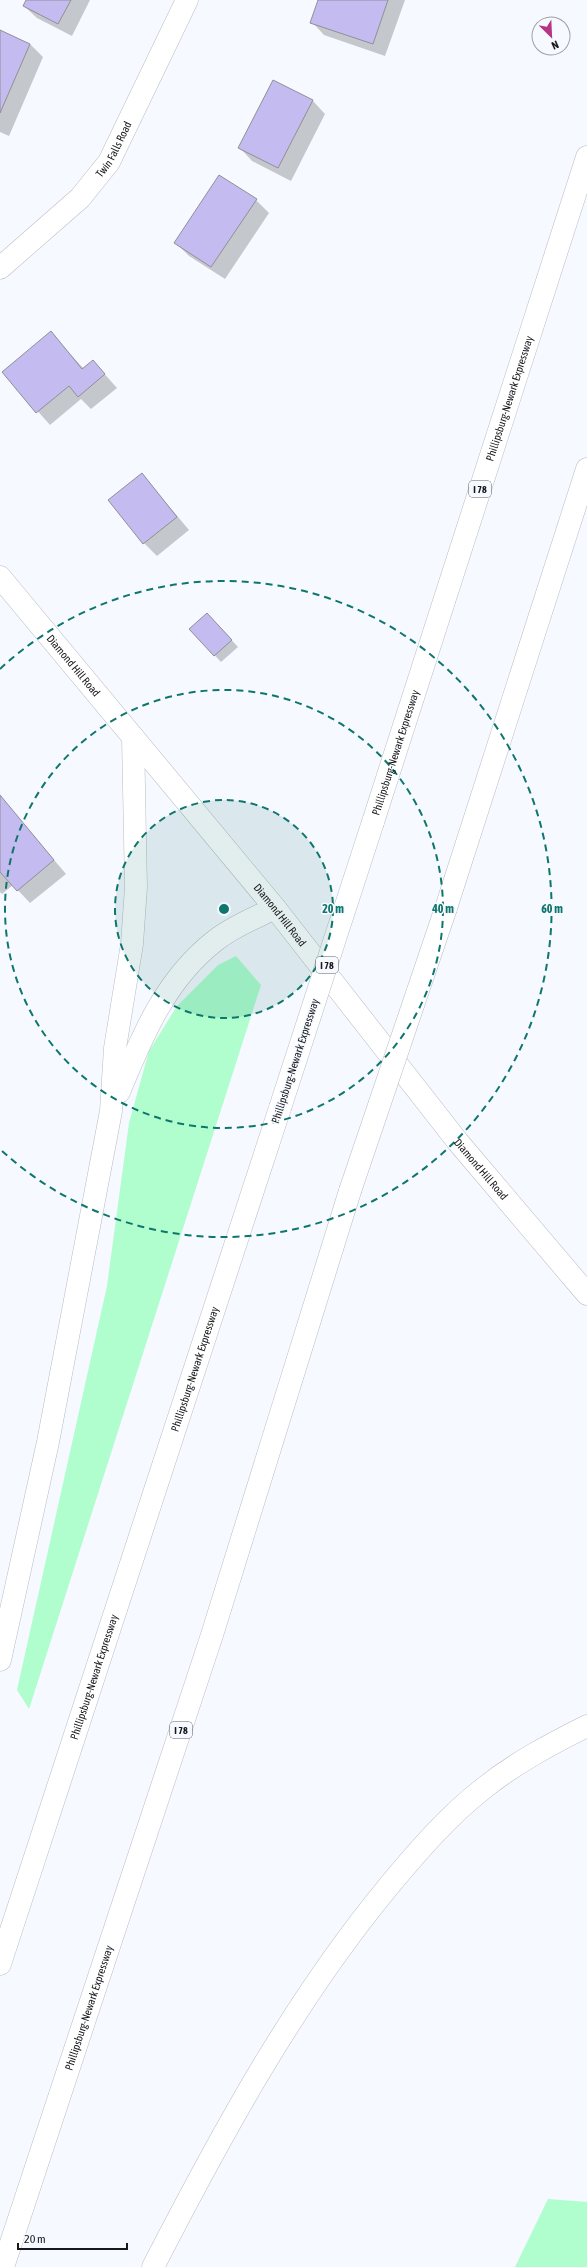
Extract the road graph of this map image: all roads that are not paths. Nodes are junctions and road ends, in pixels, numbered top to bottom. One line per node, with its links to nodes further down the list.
1 (187, 0): 3 (main road, Twin Falls Road)
2 (587, 157): 12 (main road, Phillipsburg-Newark Expressway / I 78, bridge)
3 (0, 268)
4 (587, 468): 13 (main road, Phillipsburg-Newark Expressway / I 78, bridge)
5 (0, 577): 6 (main road, Diamond Hill Road)
6 (133, 737): 7 (main road, Diamond Hill Road); 8 (main road)
7 (275, 908): 8 (main road); 9 (main road, Diamond Hill Road)
8 (111, 1112): 10 (main road)
9 (587, 1294)
10 (0, 1660)
11 (587, 1726): 14 (main road)
12 (0, 1964)
13 (3, 2267)
14 (153, 2267)

